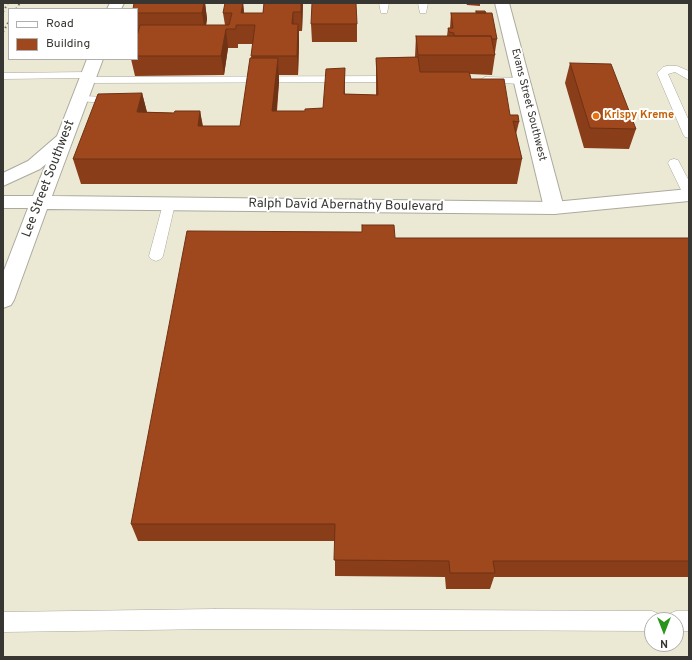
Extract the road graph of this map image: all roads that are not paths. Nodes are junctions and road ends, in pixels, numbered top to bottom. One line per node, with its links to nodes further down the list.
1 (502, 3): 8 (street, Evans Street Southwest)
2 (95, 60): 5 (street, Lee Street Southwest)
3 (688, 74): 11 (lane)
4 (3, 76): 5 (lane)
5 (88, 78): 6 (lane); 9 (street, Lee Street Southwest)
6 (403, 79)
7 (473, 80): 8 (lane)
8 (522, 81): 19 (street, Evans Street Southwest)
9 (80, 99): 10 (lane); 12 (street, Lee Street Southwest)
10 (110, 100)
11 (689, 134)
12 (65, 138): 14 (street); 17 (street, Lee Street Southwest)
13 (674, 163): 15 (lane)
14 (3, 180)
15 (689, 194): 19 (street, Ralph David Abernathy Boulevard)
16 (3, 202): 17 (street, Ralph David Abernathy Boulevard)
17 (40, 202): 18 (street, Ralph David Abernathy Boulevard); 21 (street, Lee Street Southwest)
18 (169, 204): 19 (street, Ralph David Abernathy Boulevard); 20 (lane)
19 (554, 208)
20 (156, 256)
21 (3, 300)
22 (644, 621): 23 (lane)
23 (3, 622)

